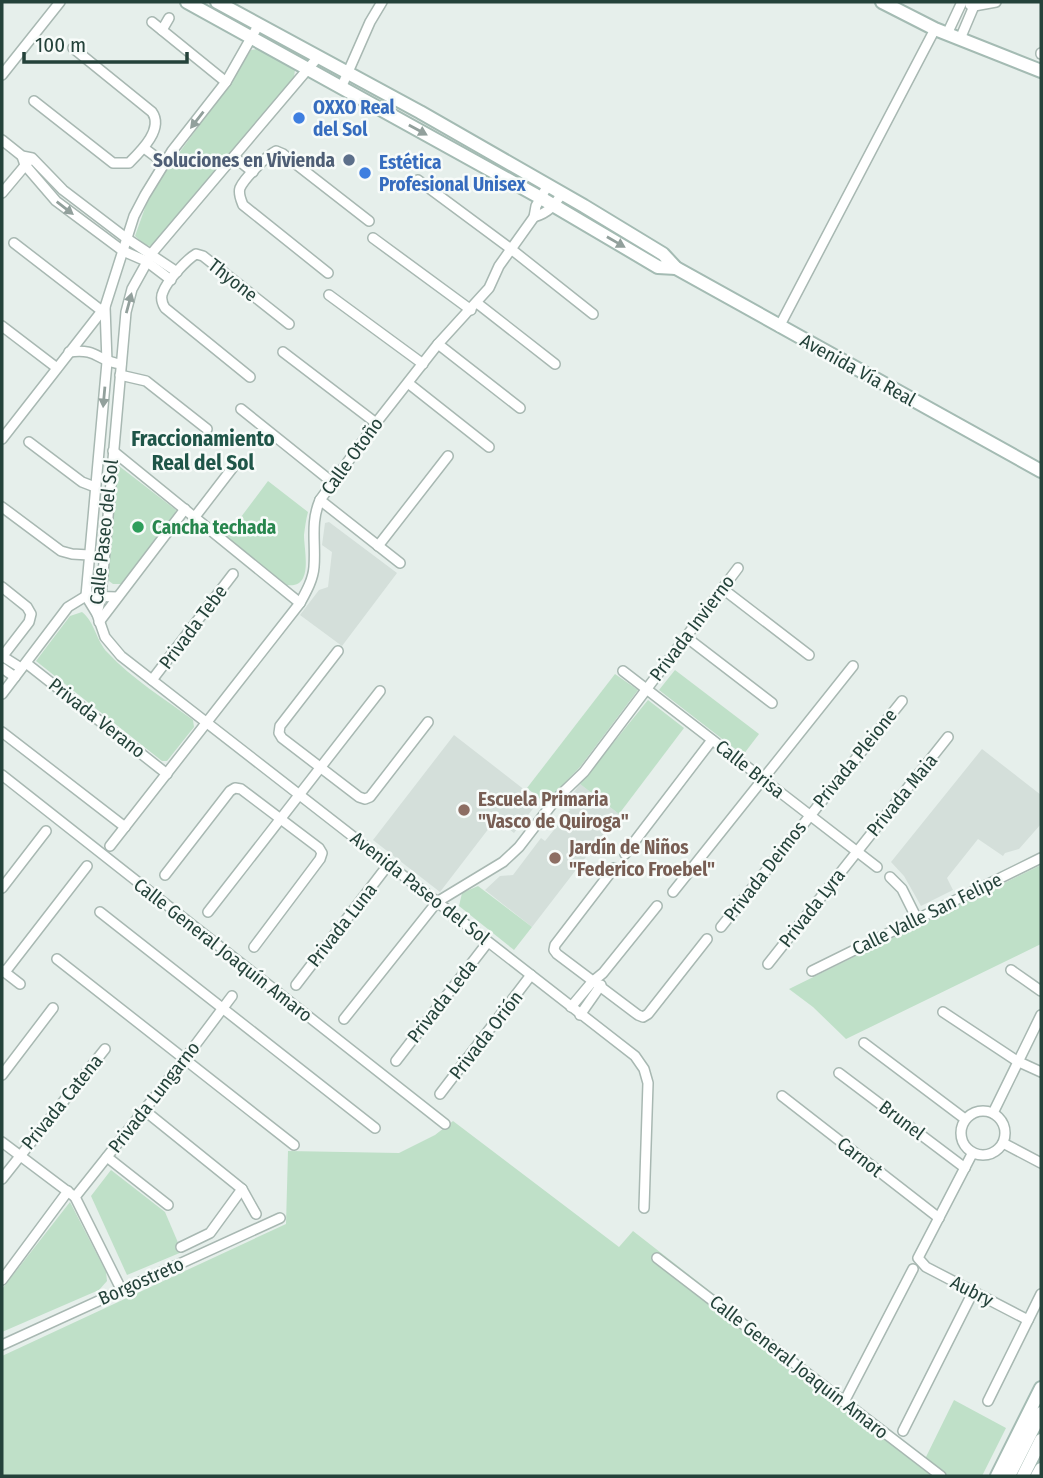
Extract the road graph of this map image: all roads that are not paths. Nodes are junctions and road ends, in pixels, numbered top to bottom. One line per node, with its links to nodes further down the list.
1 (60, 2): 21 (street)
2 (187, 2): 14 (main road)
3 (217, 2): 11 (main road)
4 (382, 2): 20 (street)
5 (882, 2): 13 (main road)
6 (962, 2): 8 (street); 13 (street)
7 (996, 2): 8 (street)
8 (974, 6): 15 (street)
9 (169, 18): 12 (street)
10 (152, 22): 12 (street)
11 (259, 24): 14 (street, Calle Paseo del Sol); 17 (main road)
12 (162, 30): 22 (street)
13 (941, 31): 15 (main road); 55 (street)
14 (252, 38): 18 (main road); 22 (street, Calle Paseo del Sol)
15 (960, 39): 19 (main road)
16 (73, 48): 26 (street)
17 (318, 57): 18 (street, Calle Paseo del Sol); 20 (main road)
18 (308, 69): 23 (main road); 27 (street, Calle Paseo del Sol)
19 (1041, 71)
20 (347, 73): 23 (street); 32 (main road)
21 (2, 75)
22 (226, 82): 29 (street, Calle Paseo del Sol, one-way to 29)
23 (341, 88): 35 (main road, one-way to 35)
24 (34, 101): 26 (street)
25 (2, 140): 28 (street)
26 (144, 148): 29 (street)
27 (234, 157): 30 (street); 44 (street, Calle Paseo del Sol)
28 (26, 159): 33 (street); 40 (street); 43 (street, one-way to 43)
29 (164, 163): 40 (street, Calle Paseo del Sol)
30 (253, 172): 38 (street); 47 (street)
31 (418, 180): 42 (street)
32 (548, 185): 34 (main road); 35 (street, Calle Otoño)
33 (2, 193)
34 (562, 194): 36 (street); 45 (main road)
35 (541, 198): 36 (main road); 37 (street, Calle Otoño)
36 (555, 206): 37 (street, Calle Otoño); 45 (main road, one-way to 45)
37 (534, 217): 42 (street, Calle Otoño)
38 (369, 221)
39 (373, 237): 50 (street)
40 (126, 238): 43 (street, Calle Paseo del Sol); 44 (street)
41 (14, 243): 51 (street)
42 (511, 249): 50 (street, Calle Otoño); 52 (street)
43 (123, 251): 44 (street); 51 (street, Calle Paseo del Sol)
44 (149, 257): 46 (street); 48 (street); 60 (street, Calle Paseo del Sol, one-way to 44)
45 (676, 268): 55 (main road, Avenida Vía Real)
46 (177, 272): 48 (street); 53 (street, Thyone)
47 (328, 273)
48 (171, 280): 65 (street)
49 (329, 295): 61 (street)
50 (474, 306): 56 (street, Calle Otoño); 62 (street)
51 (104, 309): 57 (street); 59 (street, Calle Paseo del Sol)
52 (593, 314)
53 (289, 324)
54 (2, 326): 63 (street)
55 (779, 327): 77 (main road, Avenida Vía Real)
56 (438, 344): 61 (street, Calle Otoño); 67 (street)
57 (69, 352): 59 (street); 63 (street)
58 (284, 352): 69 (street)
59 (107, 362): 60 (street); 79 (street, Calle Paseo del Sol, one-way to 79)
60 (121, 364): 64 (street, Calle Paseo del Sol)
61 (423, 364): 66 (street, Calle Otoño)
62 (555, 364)
63 (57, 369): 71 (street)
64 (120, 375): 70 (street); 74 (street, Calle Paseo del Sol)
65 (250, 377)
66 (408, 383): 69 (street, Calle Otoño); 73 (street)
67 (520, 408)
68 (241, 409): 78 (street)
69 (376, 423): 78 (street, Calle Otoño)
70 (207, 429)
71 (2, 439)
72 (29, 442): 79 (street)
73 (489, 447)
74 (113, 451): 82 (street); 92 (street, Calle Paseo del Sol)
75 (448, 456): 84 (street)
76 (237, 462): 83 (street)
77 (1041, 471)
78 (332, 482): 80 (street, Calle Otoño)
79 (95, 487): 85 (street, Calle Paseo del Sol)
80 (320, 500): 84 (street); 94 (street, Calle Otoño)
81 (2, 507): 85 (street)
82 (185, 509): 83 (street); 93 (street)
83 (194, 518): 94 (street)
84 (378, 546): 86 (street)
85 (89, 555): 91 (street, Calle Paseo del Sol)
86 (400, 564)
87 (738, 568): 90 (street, Privada Invierno)
88 (233, 574): 105 (street, Privada Tebe)
89 (2, 587): 98 (street)
90 (723, 589): 96 (street, Privada Invierno); 99 (street)
91 (86, 596): 92 (street); 95 (street, Calle Paseo del Sol); 100 (street)
92 (101, 596): 93 (street); 95 (street, Calle Paseo del Sol)
93 (117, 597): 95 (street)
94 (300, 603): 111 (street, Calle Otoño)
95 (98, 618): 105 (street, Avenida Paseo del Sol)
96 (686, 637): 106 (street, Privada Invierno); 110 (street)
97 (338, 651): 116 (street)
98 (2, 656): 100 (street, Privada Verano)
99 (809, 656)
100 (24, 666): 104 (street); 117 (street, Privada Verano)
101 (853, 666): 119 (street)
102 (2, 668): 104 (street)
103 (622, 671): 106 (street, Calle Brisa)
104 (15, 677): 108 (street)
105 (152, 680): 111 (street, Avenida Paseo del Sol)
106 (647, 688): 115 (street, Calle Brisa); 137 (street, Privada Invierno)
107 (380, 691): 116 (street)
108 (2, 694)
109 (902, 701): 121 (street, Privada Pleione)
110 (772, 703)
111 (208, 722): 117 (street, Calle Otoño); 120 (street, Avenida Paseo del Sol)
112 (428, 722): 116 (street)
113 (2, 732): 123 (street)
114 (948, 737): 126 (street, Privada Maia)
115 (712, 740): 119 (street, Calle Brisa); 127 (street)
116 (320, 768): 120 (street)
117 (167, 774): 123 (street, Calle Otoño)
118 (2, 775): 179 (street, Calle General Joaquín Amaro)
119 (762, 779): 121 (street, Calle Brisa); 136 (street)
120 (300, 794): 122 (street); 129 (street, Avenida Paseo del Sol)
121 (809, 816): 126 (street, Calle Brisa); 142 (street, Privada Deimos)
122 (281, 819): 133 (street); 140 (street); 145 (street)
123 (125, 827): 125 (street, Calle Otoño)
124 (46, 831): 135 (street)
125 (110, 846)
126 (857, 852): 131 (street, Calle Brisa); 147 (street, Privada Lyra)
127 (625, 854)
128 (1041, 858): 141 (street, Calle Valle San Felipe)
129 (388, 865): 137 (street, Avenida Paseo del Sol); 155 (street, Privada Luna)
130 (87, 866): 149 (street)
131 (877, 867)
132 (614, 868): 153 (street)
133 (165, 875)
134 (890, 877): 141 (street)
135 (2, 888)
136 (673, 892)
137 (437, 902): 144 (street, Avenida Paseo del Sol); 165 (street)
138 (657, 906): 151 (street)
139 (100, 912): 161 (street)
140 (208, 912)
141 (917, 919): 150 (street, Calle Valle San Felipe)
142 (721, 927)
143 (707, 939): 156 (street)
144 (488, 942): 152 (street, Avenida Paseo del Sol); 169 (street, Privada Leda)
145 (254, 947)
146 (57, 959): 168 (street)
147 (768, 964)
148 (1011, 970): 157 (street)
149 (3, 971): 154 (street)
150 (812, 971)
151 (603, 973): 153 (street); 156 (street)
152 (531, 975): 159 (street, Avenida Paseo del Sol); 174 (street, Privada Orión)
153 (592, 982): 156 (street); 159 (street)
154 (20, 984)
155 (296, 985)
156 (600, 988): 163 (street)
157 (1041, 991)
158 (232, 996): 161 (street, Privada Lungarno)
159 (571, 1007): 163 (street, Avenida Paseo del Sol)
160 (53, 1008): 173 (street)
161 (223, 1009): 168 (street, Privada Lungarno); 180 (street)
162 (943, 1012): 170 (street)
163 (580, 1015): 193 (street, Avenida Paseo del Sol)
164 (1041, 1015): 170 (street)
165 (344, 1019)
166 (864, 1043): 178 (street)
167 (105, 1049): 185 (street, Privada Catena)
168 (184, 1060): 176 (street, Privada Lungarno); 183 (street)
169 (396, 1061)
170 (1017, 1061): 171 (street); 177 (street)
171 (1041, 1072)
172 (839, 1073): 188 (street, Brunel)
173 (2, 1075)
174 (440, 1094)
175 (782, 1096): 196 (street, Carnot)
176 (144, 1111): 186 (street, Privada Lungarno); 190 (street)
177 (993, 1113): 178 (street); 182 (street)
178 (965, 1119): 184 (street)
179 (444, 1124)
180 (375, 1128)
181 (2, 1142): 185 (street)
182 (1003, 1143): 184 (street); 187 (street)
183 (294, 1145)
184 (972, 1154): 188 (street)
185 (19, 1156): 189 (street, Privada Catena); 191 (street)
186 (107, 1157): 191 (street, Privada Lungarno); 192 (street)
187 (1041, 1163)
188 (965, 1168): 196 (street)
189 (2, 1179)
190 (242, 1189): 194 (street); 197 (street)
191 (71, 1194): 200 (street, Privada Lungarno); 201 (street)
192 (169, 1205)
193 (644, 1208)
194 (256, 1214)
195 (280, 1218): 201 (street, Borgostreto)
196 (939, 1218): 202 (street, Aubry)
197 (181, 1247)
198 (657, 1258): 208 (street, Calle General Joaquín Amaro)
199 (913, 1269): 208 (street)
200 (2, 1280)
201 (121, 1289): 205 (street, Borgostreto)
202 (973, 1292): 204 (street, Aubry); 210 (street)
203 (1041, 1294): 204 (street)
204 (1028, 1320): 207 (street)
205 (2, 1345)
206 (1041, 1388): 214 (main road)
207 (988, 1401)
208 (844, 1402): 213 (street, Calle General Joaquín Amaro)
209 (1041, 1413): 215 (main road)
210 (903, 1431)
211 (1041, 1440): 216 (main road)
212 (1041, 1469): 217 (main road)
213 (941, 1476)
214 (998, 1476)
215 (1009, 1476)
216 (1023, 1476)
217 (1038, 1476)

